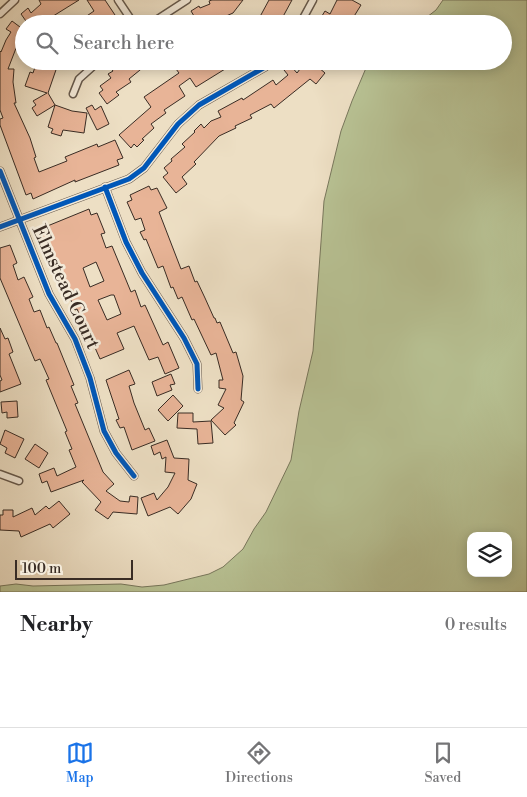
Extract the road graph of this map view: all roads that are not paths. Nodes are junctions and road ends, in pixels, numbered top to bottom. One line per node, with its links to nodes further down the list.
1 (15, 0): 5 (street)
2 (118, 0): 6 (street)
3 (187, 0): 7 (street)
4 (313, 0): 8 (street)
5 (0, 14)
6 (128, 15)
7 (164, 15)
8 (305, 15)
9 (88, 70): 11 (street)
10 (260, 70): 13 (street)
11 (73, 94)
12 (0, 171): 14 (street, Elmstead Court)
13 (105, 188): 14 (street); 16 (street)
14 (18, 220): 15 (street); 18 (street, Elmstead Court)
15 (0, 227)
16 (198, 389)
17 (0, 474): 19 (street)
18 (134, 476)
19 (19, 481)

